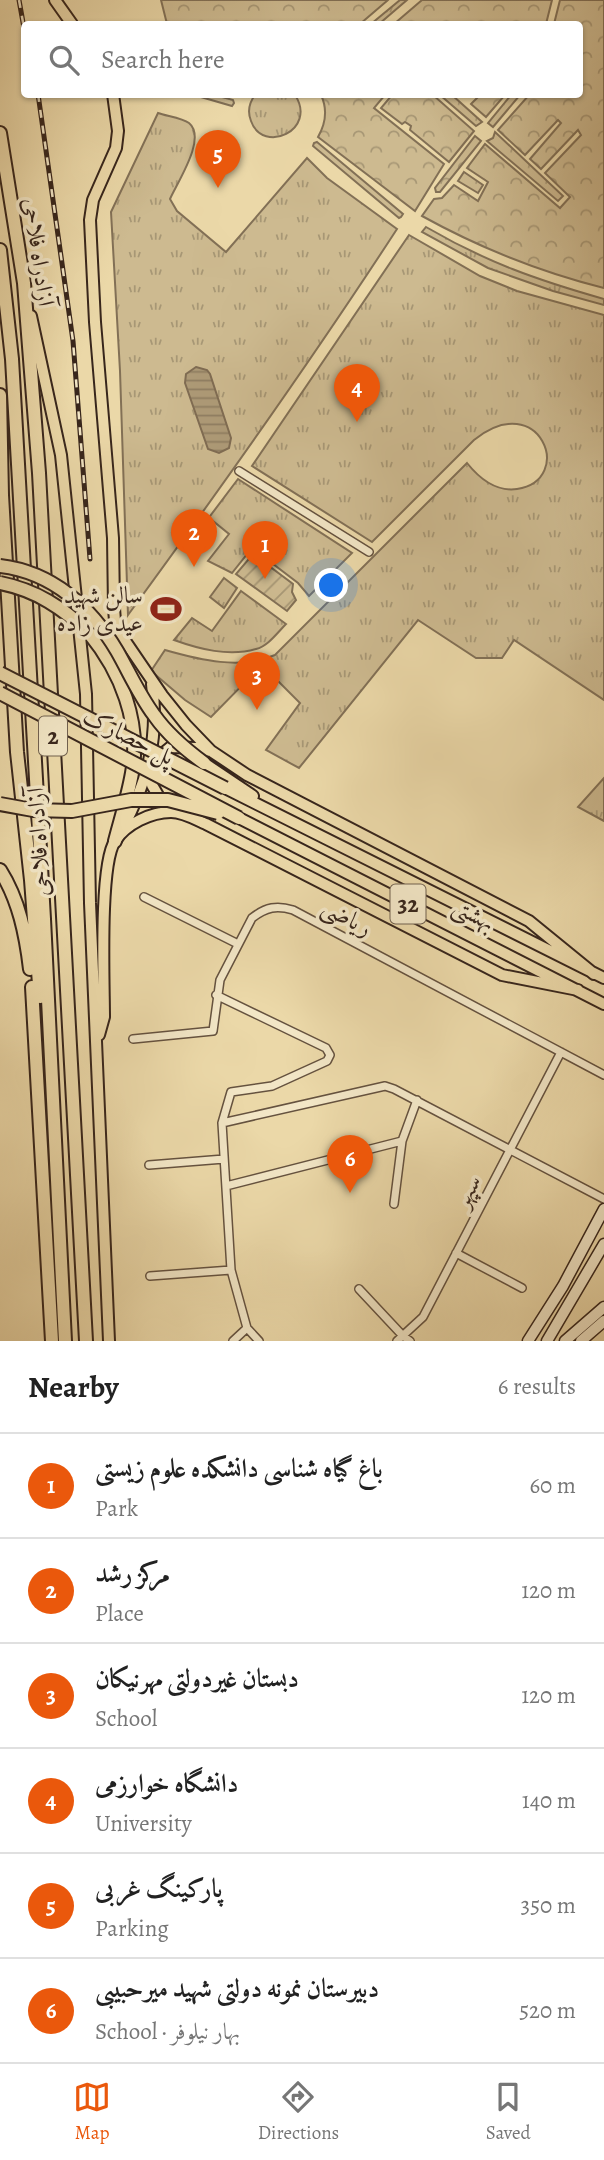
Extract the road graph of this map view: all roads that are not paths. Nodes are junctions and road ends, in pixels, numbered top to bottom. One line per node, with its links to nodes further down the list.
1 (55, 0): 2 (main road)
2 (70, 21)
3 (114, 98): 15 (main road)
4 (0, 133): 6 (highway, آزادراه فلاحی / 2)
5 (0, 250): 37 (highway, آزادراه فلاحی / 2)
6 (24, 283): 35 (main road); 62 (highway, آزادراه فلاحی / 2)
7 (0, 395): 8 (highway)
8 (1, 424): 10 (highway)
9 (239, 471): 11 (street)
10 (1, 501): 37 (highway)
11 (369, 552)
12 (0, 566): 18 (highway, bridge)
13 (0, 583): 24 (highway, bridge)
14 (0, 673): 19 (highway, پل حصارک / 32, bridge)
15 (151, 680): 17 (main road); 24 (main road)
16 (0, 693): 23 (highway, پل حصارک / 32, bridge)
17 (211, 751): 21 (main road); 30 (main road)
18 (204, 763): 22 (main road)
19 (225, 788): 22 (main road, بهشتى / 32)
20 (0, 804): 23 (highway, bridge)
21 (171, 812): 24 (main road); 31 (main road)
22 (281, 816): 30 (main road, بهشتى / 32)
23 (239, 818): 31 (main road, بهشتى / 32)
24 (115, 841): 35 (main road)
25 (0, 870): 28 (highway)
26 (0, 888): 28 (highway)
27 (144, 897): 29 (street)
28 (24, 928): 60 (highway)
29 (238, 944): 32 (street, ریاضی); 36 (street, ریاضی)
30 (599, 976)
31 (578, 990): 33 (main road, 32)
32 (216, 995): 34 (street, ریاضی); 40 (street)
33 (603, 1005)
34 (133, 1039)
35 (96, 1047): 63 (main road)
36 (561, 1052): 38 (street, ریاضی); 42 (street, سپهر)
37 (51, 1072): 61 (highway, آزادراه فلاحی / 2)
38 (604, 1075)
39 (417, 1100): 40 (street); 41 (street); 42 (street)
40 (222, 1123): 43 (street)
41 (402, 1141): 45 (street); 47 (street)
42 (511, 1149): 46 (street); 50 (street, سپهر)
43 (224, 1159): 44 (street); 45 (street)
44 (149, 1166)
45 (226, 1186): 51 (street)
46 (604, 1199)
47 (394, 1204)
48 (604, 1209): 59 (street)
49 (604, 1244): 67 (street)
50 (456, 1253): 53 (street); 58 (street, سپهر)
51 (231, 1270): 52 (street); 57 (street)
52 (150, 1276)
53 (522, 1288)
54 (359, 1289): 58 (street)
55 (604, 1307): 68 (street)
56 (604, 1321): 69 (street)
57 (247, 1328): 64 (street); 65 (street)
58 (400, 1338): 66 (street)
59 (534, 1339)
60 (52, 1341)
61 (65, 1341)
62 (86, 1341)
63 (108, 1341)
64 (233, 1341)
65 (259, 1341)
66 (410, 1341)
67 (547, 1341)
68 (565, 1341)
69 (581, 1341)

